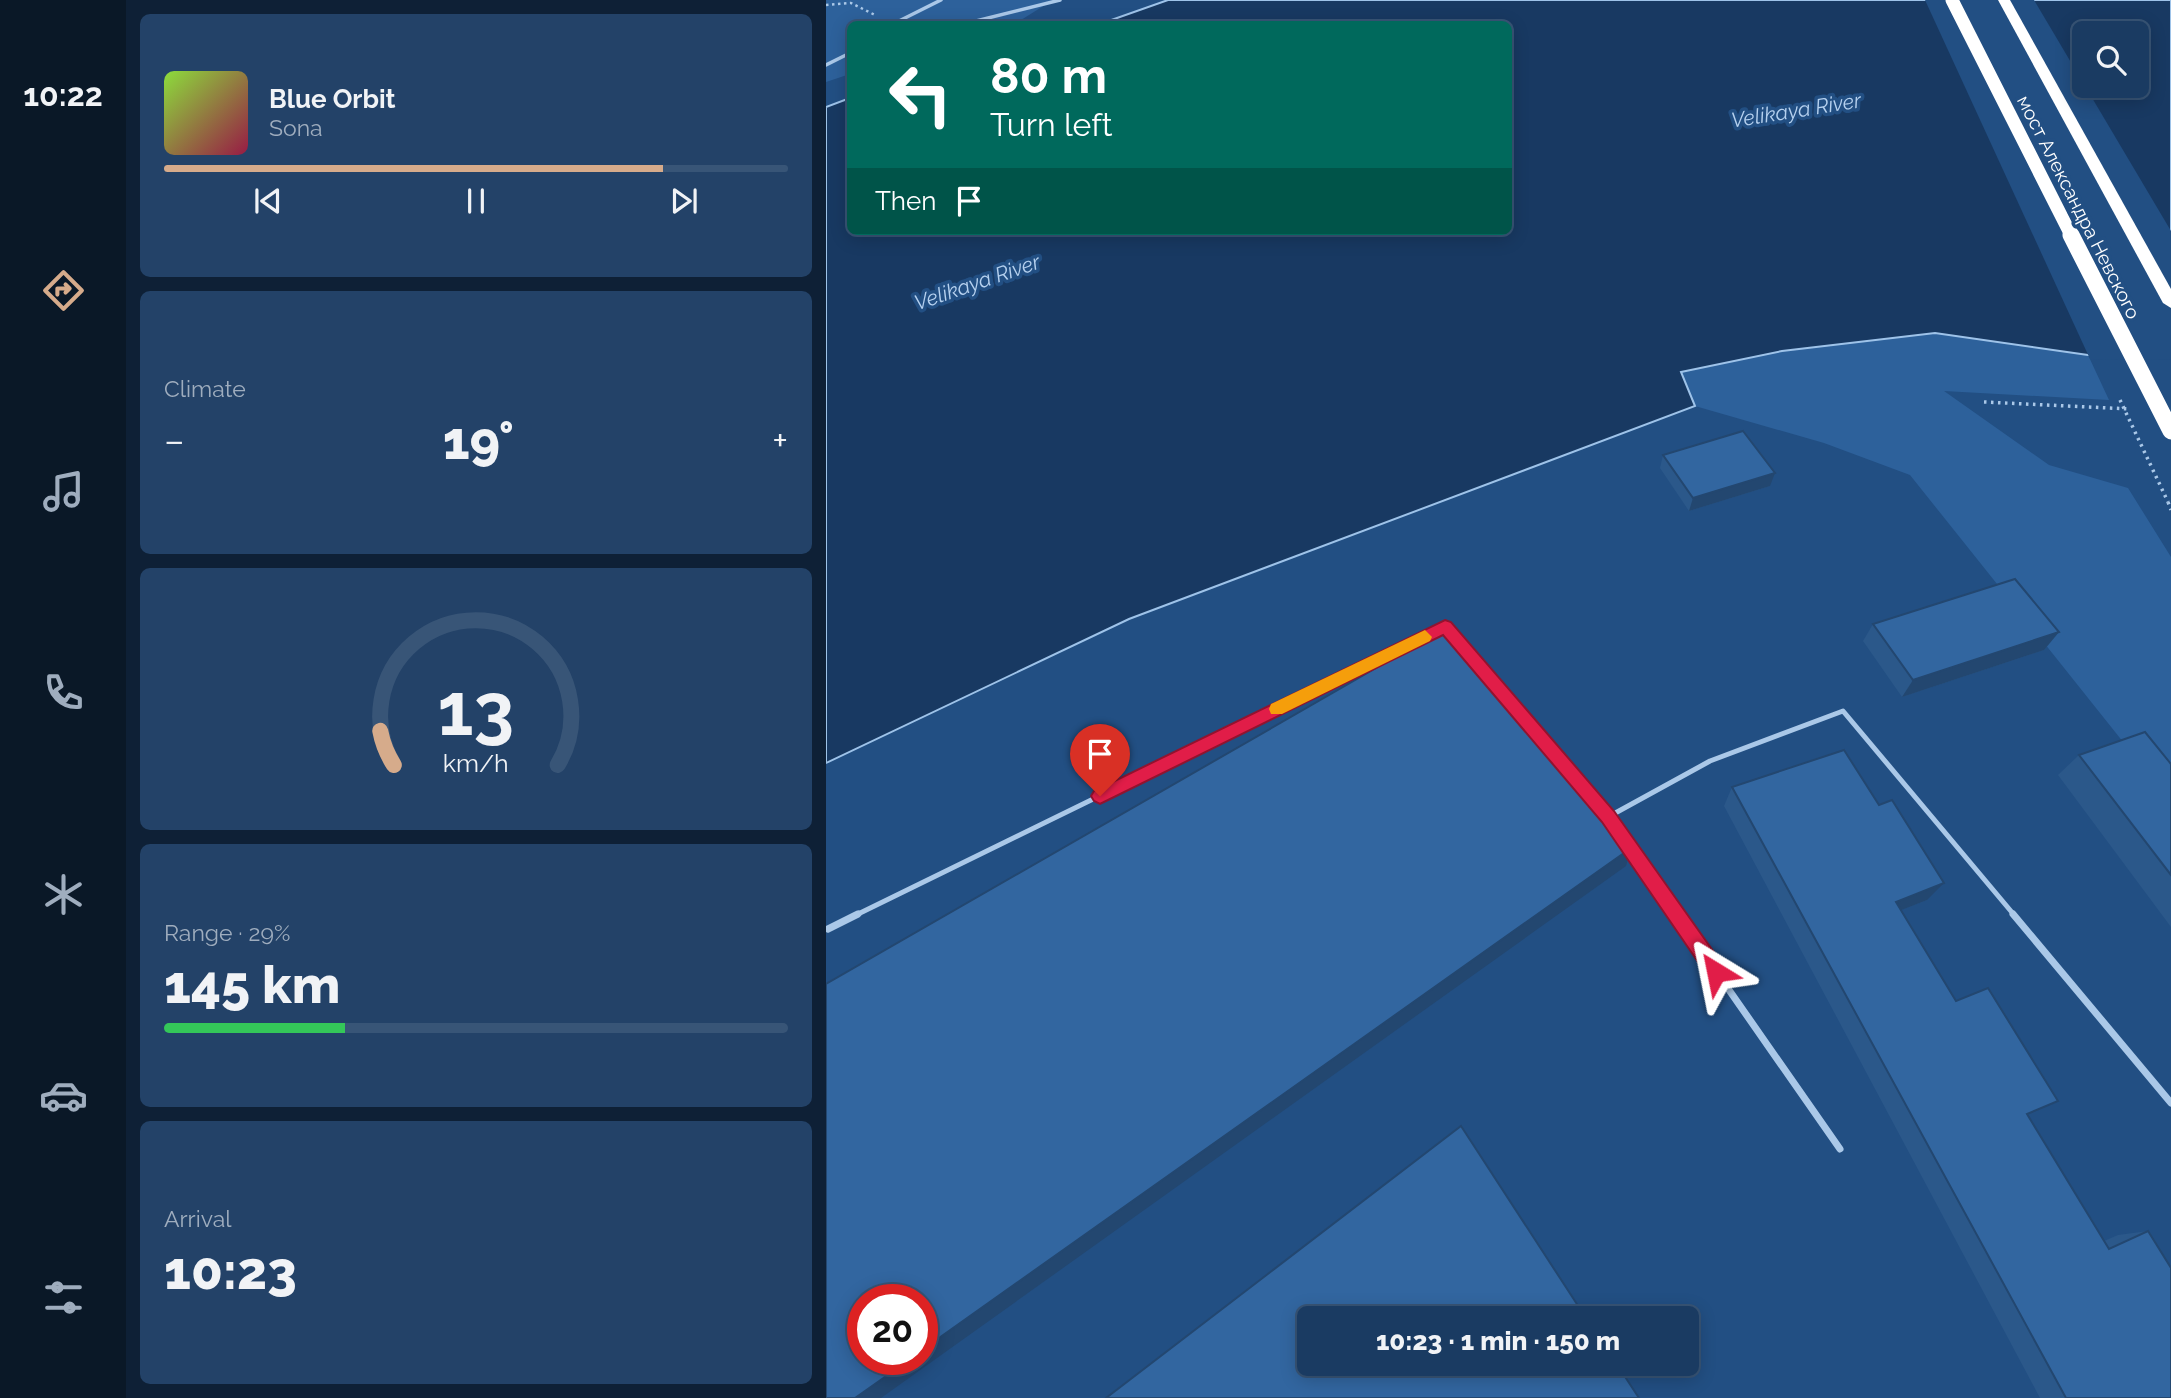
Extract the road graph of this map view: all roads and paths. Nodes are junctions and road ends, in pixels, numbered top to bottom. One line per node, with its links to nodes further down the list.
1 (941, 0): 7 (lane)
2 (1059, 0): 8 (lane)
3 (1952, 0): 16 (highway, мост Александра Невского, bridge)
4 (2004, 0): 13 (highway, мост Александра Невского)
5 (826, 5): 6 (path)
6 (887, 21)
7 (899, 21)
8 (976, 21)
9 (847, 55): 11 (lane)
10 (847, 59): 11 (lane)
11 (837, 62): 12 (lane)
12 (826, 65)
13 (2171, 303)
14 (1984, 402): 15 (path)
15 (2131, 409)
16 (2171, 431)
17 (2168, 502): 18 (path)
18 (2171, 510)
19 (1608, 817): 20 (lane); 21 (lane); 22 (lane)
20 (828, 929)
21 (2171, 1103)
22 (1840, 1149)

